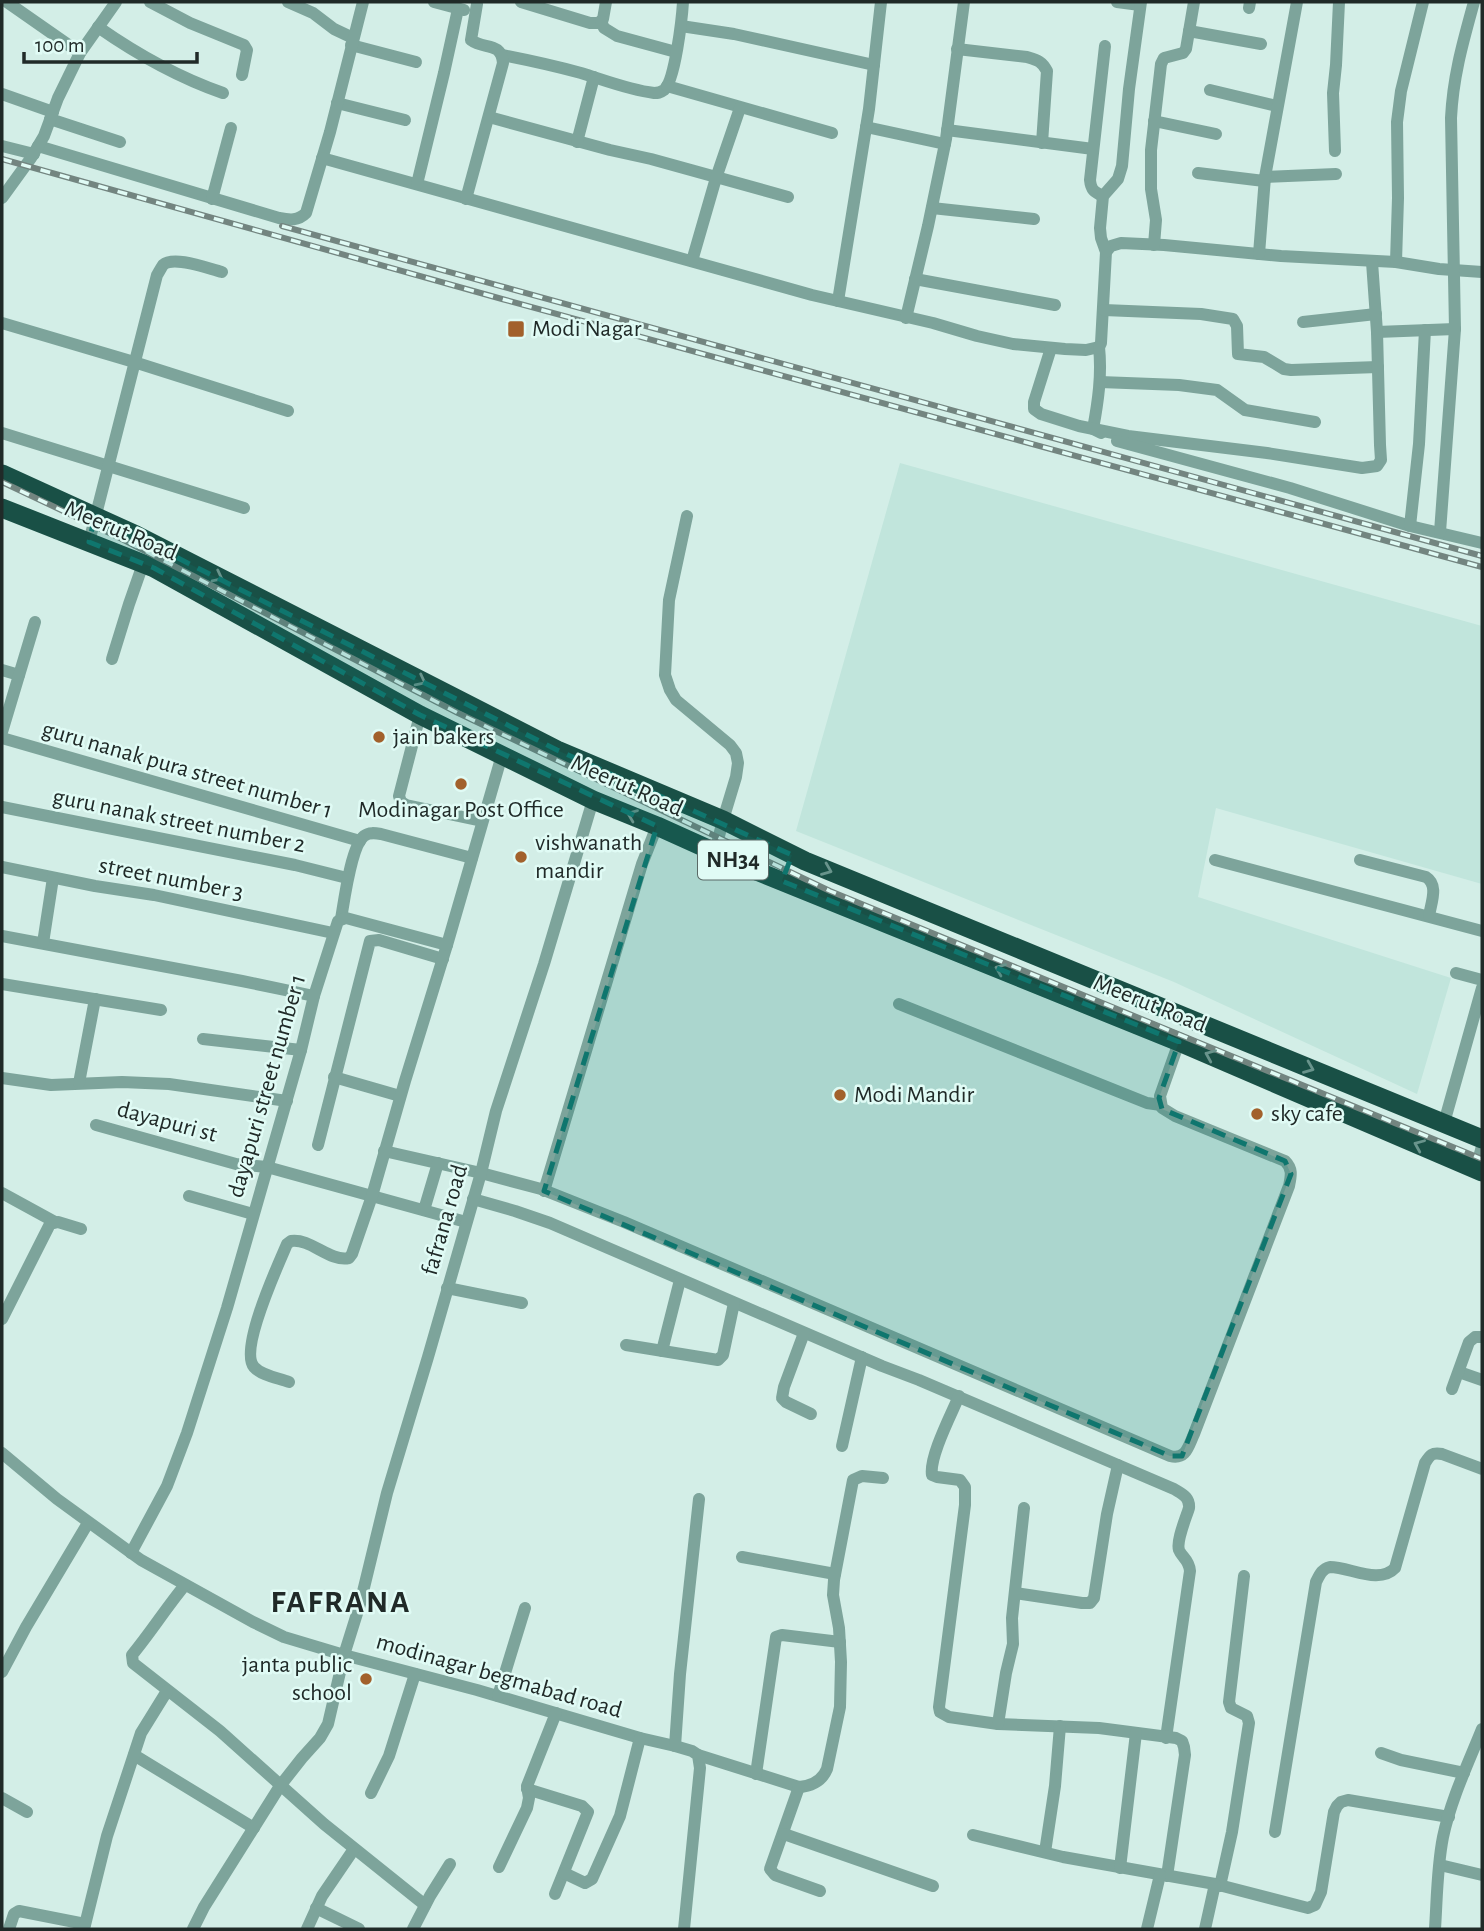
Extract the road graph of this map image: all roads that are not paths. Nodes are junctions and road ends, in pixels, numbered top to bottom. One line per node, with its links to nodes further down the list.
1 (116, 2): 23 (street)
2 (150, 2): 34 (street)
3 (288, 2): 25 (street)
4 (363, 2): 25 (street)
5 (521, 2): 21 (street)
6 (606, 2): 21 (street)
7 (682, 2): 22 (street)
8 (881, 2): 33 (street)
9 (964, 2): 28 (street)
10 (1117, 2): 19 (street)
11 (1194, 2): 24 (street)
12 (1297, 2): 41 (street)
13 (1339, 2): 59 (street)
14 (1423, 2): 78 (street)
15 (1474, 2): 79 (street)
16 (13, 3): 30 (street)
17 (440, 3): 20 (street)
18 (478, 3): 20 (street); 31 (street)
19 (1140, 3): 67 (street)
20 (457, 9): 65 (street)
21 (601, 21): 29 (street)
22 (681, 26): 29 (street); 33 (street)
23 (98, 27): 30 (street); 38 (street)
24 (1189, 31): 26 (street); 46 (street)
25 (352, 41): 32 (street); 40 (street)
26 (1261, 44)
27 (1105, 46): 57 (street)
28 (957, 49): 49 (street); 54 (street)
29 (676, 52): 36 (street)
30 (80, 53): 43 (street)
31 (502, 54): 35 (street); 44 (street)
32 (416, 62)
33 (874, 65): 47 (street)
34 (242, 75)
35 (594, 77): 36 (street); 53 (street)
36 (667, 86): 42 (street)
37 (1210, 90): 41 (street)
38 (223, 93)
39 (2, 94): 43 (street)
40 (337, 103): 45 (street); 60 (street)
41 (1277, 106): 64 (street)
42 (740, 108): 50 (street); 63 (street)
43 (52, 115): 52 (street); 58 (street)
44 (489, 117): 53 (street); 70 (street)
45 (405, 120)
46 (1154, 121): 51 (street); 73 (street)
47 (866, 127): 55 (street); 83 (street)
48 (231, 128): 69 (street)
49 (947, 130): 54 (street); 55 (street)
50 (832, 133)
51 (1216, 134)
52 (120, 142)
53 (577, 142): 63 (street)
54 (1042, 143): 57 (street)
55 (945, 144): 71 (street)
56 (2, 146): 58 (street)
57 (1093, 149): 67 (street)
58 (36, 150): 68 (street); 69 (street)
59 (1335, 151)
60 (322, 158): 65 (street); 69 (street)
61 (1198, 173): 64 (street)
62 (1336, 174): 64 (street)
63 (716, 178): 66 (street); 76 (street)
64 (1265, 179): 75 (street)
65 (417, 184): 70 (street)
66 (788, 197)
67 (1103, 197): 74 (street)
68 (2, 198)
69 (212, 199)
70 (466, 199): 76 (street)
71 (932, 208): 72 (street); 82 (street)
72 (1034, 219)
73 (1154, 245): 74 (street); 75 (street)
74 (1106, 252): 85 (street)
75 (1259, 254): 77 (street)
76 (692, 261): 83 (street)
77 (1371, 262): 78 (street); 86 (street)
78 (1396, 262): 79 (street)
79 (1455, 270): 81 (street); 90 (street)
80 (222, 272): 95 (street)
81 (1482, 272)
82 (915, 279): 84 (street); 87 (street)
83 (838, 302): 87 (street)
84 (1055, 305)
85 (1104, 310): 93 (street); 96 (street)
86 (1376, 314): 88 (street); 92 (street)
87 (906, 318): 94 (street)
88 (1303, 322)
89 (2, 323): 95 (street)
90 (1455, 329): 91 (street); 109 (street)
91 (1425, 330): 92 (street); 108 (street)
92 (1377, 332): 96 (street)
93 (1099, 347): 94 (street); 97 (street)
94 (1051, 348): 100 (street)
95 (134, 362): 98 (street); 102 (street)
96 (1378, 367): 100 (street)
97 (1100, 382): 99 (street); 100 (street)
98 (288, 411)
99 (1315, 422)
100 (1093, 429): 108 (street)
101 (2, 433): 102 (street)
102 (108, 466): 105 (street); 106 (street)
103 (2, 474): 106 (highway, Meerut Road / NH34)
104 (2, 508): 110 (highway, Meerut Road / NH34)
105 (244, 509)
106 (95, 516): 110 (street); 123 (highway, Meerut Road / NH34, one-way to 123)
107 (687, 516): 123 (street)
108 (1410, 526): 109 (street)
109 (1440, 533): 111 (street)
110 (89, 542): 112 (highway, Meerut Road / NH34)
111 (1482, 542)
112 (143, 564): 114 (street); 117 (highway, Meerut Road / NH34)
113 (35, 622): 116 (street)
114 (112, 659)
115 (2, 670): 116 (street)
116 (19, 676): 118 (street)
117 (419, 715): 120 (highway, Meerut Road / NH34); 124 (street)
118 (2, 732)
119 (2, 738): 126 (street, guru nanak pura street number 1)
120 (502, 755): 121 (highway, Meerut Road / NH34); 124 (street)
121 (593, 800): 125 (highway, Meerut Road / NH34, one-way to 121); 170 (street, fafrana road)
122 (2, 807): 134 (street, guru nanak street number 2)
123 (723, 820): 127 (street); 128 (highway, Meerut Road / NH34)
124 (482, 821): 129 (street)
125 (657, 826): 127 (highway, Meerut Road / NH34); 171 (street)
126 (360, 841): 129 (street); 134 (street)
127 (715, 852): 135 (highway, Meerut Road / NH34)
128 (792, 855): 135 (highway); 161 (highway, Meerut Road / NH34, one-way to 161)
129 (472, 858): 142 (street)
130 (1215, 860): 136 (street)
131 (1360, 860): 136 (street)
132 (2, 867): 133 (street, street number 3)
133 (53, 877): 139 (street, street number 3); 141 (street)
134 (347, 878): 137 (street)
135 (782, 881): 153 (highway, Meerut Road / NH34, one-way to 135)
136 (1429, 916): 138 (street)
137 (341, 919): 139 (street, dayapuri street number 1); 142 (street)
138 (1482, 931)
139 (333, 933): 148 (street, dayapuri street number 1)
140 (2, 936): 141 (street)
141 (43, 943): 148 (street)
142 (447, 945): 143 (street)
143 (443, 959): 155 (street); 158 (street)
144 (1456, 973): 145 (street)
145 (1482, 980)
146 (2, 984): 149 (street)
147 (1482, 988): 161 (street)
148 (314, 996): 154 (street, dayapuri street number 1)
149 (96, 999): 151 (street); 157 (street)
150 (899, 1004): 160 (street)
151 (161, 1010)
152 (204, 1040): 154 (street)
153 (1180, 1042): 160 (street); 169 (highway, Meerut Road / NH34, one-way to 153)
154 (301, 1050): 159 (street, dayapuri street number 1)
155 (334, 1077): 158 (street); 164 (street)
156 (2, 1078): 157 (street)
157 (79, 1083): 159 (street)
158 (400, 1096): 166 (street)
159 (287, 1101): 168 (street, dayapuri street number 1)
160 (1161, 1105): 171 (street)
161 (1444, 1124): 163 (highway, Meerut Road / NH34)
162 (96, 1125): 168 (street, dayapuri st)
163 (1482, 1139)
164 (318, 1145)
165 (1482, 1146): 169 (street)
166 (384, 1151): 167 (street); 174 (street)
167 (438, 1163): 170 (street); 176 (street)
168 (267, 1167): 174 (street, dayapuri st); 177 (street, dayapuri street number 1)
169 (1479, 1171)
170 (481, 1173): 171 (street); 175 (street, fafrana road)
171 (544, 1191)
172 (2, 1193): 178 (street)
173 (189, 1196): 177 (street)
174 (372, 1196): 176 (street, dayapuri st); 193 (street)
175 (473, 1199): 179 (street, fafrana road); 181 (street)
176 (424, 1210): 179 (street, dayapuri st)
177 (253, 1214): 205 (street, dayapuri street number 1)
178 (55, 1222): 180 (street); 185 (street)
179 (466, 1222): 182 (street, fafrana road)
180 (81, 1229)
181 (680, 1280): 184 (street); 189 (street)
182 (447, 1288): 183 (street); 213 (street, fafrana road)
183 (522, 1303)
184 (734, 1303): 186 (street); 189 (street)
185 (2, 1319)
186 (804, 1333): 190 (street); 196 (street)
187 (1481, 1334): 191 (street)
188 (626, 1345): 189 (street)
189 (662, 1351)
190 (862, 1357): 195 (street); 197 (street)
191 (1459, 1371): 192 (street); 194 (street)
192 (1482, 1380)
193 (289, 1382)
194 (1452, 1389)
195 (959, 1396): 199 (street); 219 (street)
196 (811, 1414)
197 (842, 1446)
198 (2, 1453): 204 (street, modinagar begmabad road)
199 (1118, 1465): 210 (street); 224 (street)
200 (1482, 1469): 239 (street)
201 (883, 1478): 207 (street)
202 (698, 1499): 225 (street)
203 (1024, 1508): 210 (street)
204 (88, 1523): 205 (street, modinagar begmabad road); 214 (street)
205 (131, 1553): 209 (street, modinagar begmabad road)
206 (742, 1557): 207 (street)
207 (835, 1574): 212 (street)
208 (1244, 1576): 251 (street)
209 (185, 1585): 213 (street, modinagar begmabad road); 216 (street)
210 (1015, 1594): 219 (street)
211 (524, 1608): 217 (street)
212 (839, 1642): 230 (street); 232 (street)
213 (344, 1655): 215 (street, modinagar begmabad road); 231 (street, fafrana road)
214 (2, 1672)
215 (415, 1674): 217 (street, modinagar begmabad road); 234 (street)
216 (167, 1691): 227 (street); 231 (street)
217 (498, 1696): 218 (street, modinagar begmabad road)
218 (556, 1713): 223 (street, modinagar begmabad road); 233 (street)
219 (998, 1724): 220 (street)
220 (1060, 1726): 222 (street); 243 (street)
221 (1482, 1729): 229 (street)
222 (1136, 1733): 224 (street); 247 (street)
223 (640, 1738): 225 (street, modinagar begmabad road); 248 (street)
224 (1166, 1738): 250 (street)
225 (675, 1746): 228 (street, modinagar begmabad road)
226 (1381, 1754): 229 (street)
227 (134, 1755): 238 (street); 257 (street)
228 (698, 1755): 230 (street, modinagar begmabad road); 263 (street)
229 (1464, 1773): 237 (street)
230 (756, 1774): 232 (street, modinagar begmabad road)
231 (280, 1786): 238 (street, fafrana road); 242 (street)
232 (799, 1787): 240 (street)
233 (527, 1789): 246 (street); 248 (street)
234 (371, 1793)
235 (2, 1798): 236 (street)
236 (27, 1812)
237 (1449, 1817): 245 (street); 251 (street)
238 (254, 1828): 259 (street, fafrana road)
239 (1275, 1832)
240 (784, 1834): 252 (street); 253 (street)
241 (973, 1835): 243 (street)
242 (354, 1849): 255 (street); 256 (street)
243 (1045, 1852): 247 (street)
244 (450, 1864): 255 (street)
245 (1440, 1865): 249 (street); 266 (street)
246 (499, 1867)
247 (1120, 1868): 250 (street)
248 (564, 1873): 254 (street)
249 (1482, 1875)
250 (1163, 1876): 251 (street); 264 (street)
251 (1218, 1885): 265 (street)
252 (933, 1886)
253 (820, 1891)
254 (555, 1894)
255 (425, 1905): 262 (street)
256 (316, 1908): 260 (street); 261 (street)
257 (85, 1927): 258 (street)
258 (9, 1929)
259 (193, 1929)
260 (307, 1929)
261 (359, 1929)
262 (413, 1929)
263 (684, 1929)
264 (1147, 1929)
265 (1205, 1929)
266 (1435, 1929)

